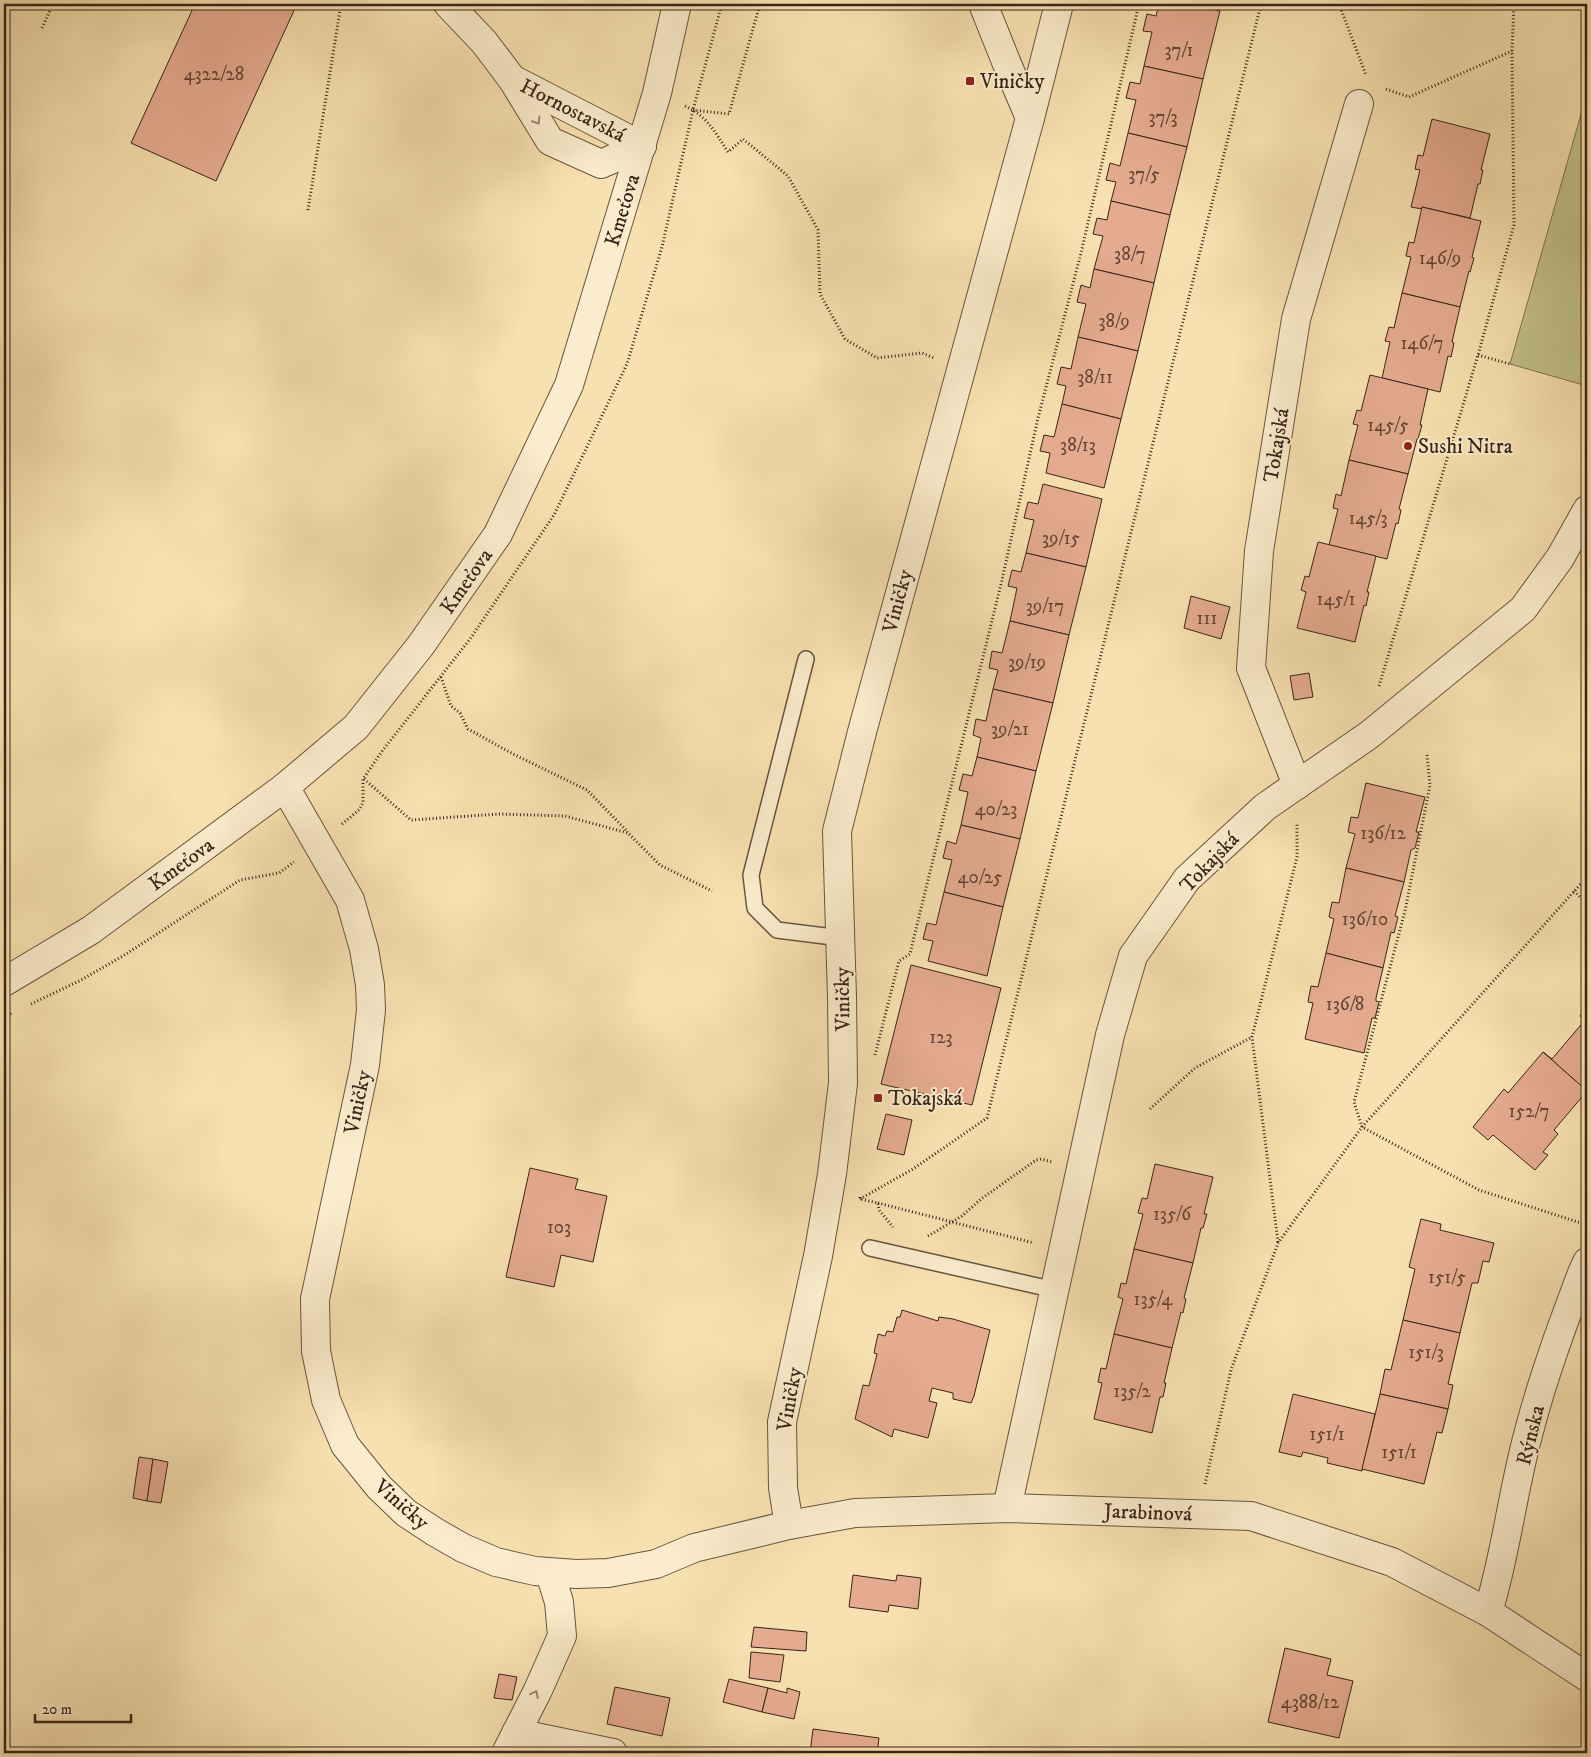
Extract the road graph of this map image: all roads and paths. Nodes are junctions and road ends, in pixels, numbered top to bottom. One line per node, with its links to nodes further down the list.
1 (53, 4): 13 (path)
2 (341, 4): 22 (path)
3 (448, 4): 15 (street, Hornostavská)
4 (677, 4): 17 (street, Kmeťova)
5 (722, 4): 19 (path)
6 (760, 4): 19 (path)
7 (983, 4): 20 (street)
8 (1059, 4): 20 (street, Viničky)
9 (1139, 4): 45 (path)
10 (1261, 4): 50 (path)
11 (1339, 4): 18 (path)
12 (1514, 4): 14 (path)
13 (42, 28)
14 (1512, 51): 16 (path); 23 (path)
15 (512, 79): 21 (street, Hornostavská); 21 (street, one-way to 21)
16 (1385, 89)
17 (657, 93): 19 (path); 21 (street, Kmeťova)
18 (1364, 94): 31 (street, Tokajská)
19 (693, 110): 25 (path)
20 (1030, 118): 25 (street, Viničky)
21 (642, 146): 32 (street, Kmeťova)
22 (308, 210)
23 (1478, 355): 24 (path); 28 (path)
24 (1510, 364)
25 (960, 369): 39 (street, Viničky)
26 (1587, 510): 31 (street, Tokajská)
27 (806, 659): 39 (lane)
28 (1376, 694)
29 (1427, 755): 47 (path)
30 (364, 779): 33 (path); 33 (path); 34 (path)
31 (1297, 785): 44 (path); 59 (street, Tokajská)
32 (285, 787): 34 (street, Viničky); 40 (street, Kmeťova)
33 (628, 833): 36 (path)
34 (317, 844): 41 (path); 65 (street, Viničky)
35 (1587, 877): 37 (path)
36 (712, 891)
37 (1574, 892): 38 (path); 47 (path)
38 (1587, 904)
39 (841, 938): 51 (street, Viničky)
40 (4, 982)
41 (30, 1005)
42 (12, 1013): 43 (path)
43 (4, 1017)
44 (1252, 1037): 46 (path); 57 (path)
45 (873, 1062)
46 (1150, 1109)
47 (1362, 1127): 54 (path); 57 (path)
48 (1042, 1159): 53 (path)
49 (861, 1189): 50 (path)
50 (860, 1199): 51 (path); 52 (path)
51 (827, 1200): 64 (street, Viničky)
52 (878, 1203): 53 (path); 55 (path)
53 (953, 1221): 56 (path); 59 (path)
54 (1587, 1225)
55 (895, 1229)
56 (925, 1238)
57 (1278, 1243): 63 (path)
58 (870, 1248): 61 (lane)
59 (1063, 1251): 61 (street, Tokajská)
60 (1585, 1271): 66 (street, Rýnska)
61 (1055, 1290): 62 (street, Tokajská)
62 (1007, 1508): 63 (street, Jarabinová); 64 (street, Jarabinová)
63 (1198, 1514): 66 (street, Jarabinová)
64 (789, 1524): 65 (street, Viničky)
65 (550, 1573): 68 (street, one-way to 65)
66 (1488, 1612): 67 (street, Jarabinová)
67 (1587, 1677)
68 (511, 1743): 69 (street)
69 (613, 1753)

